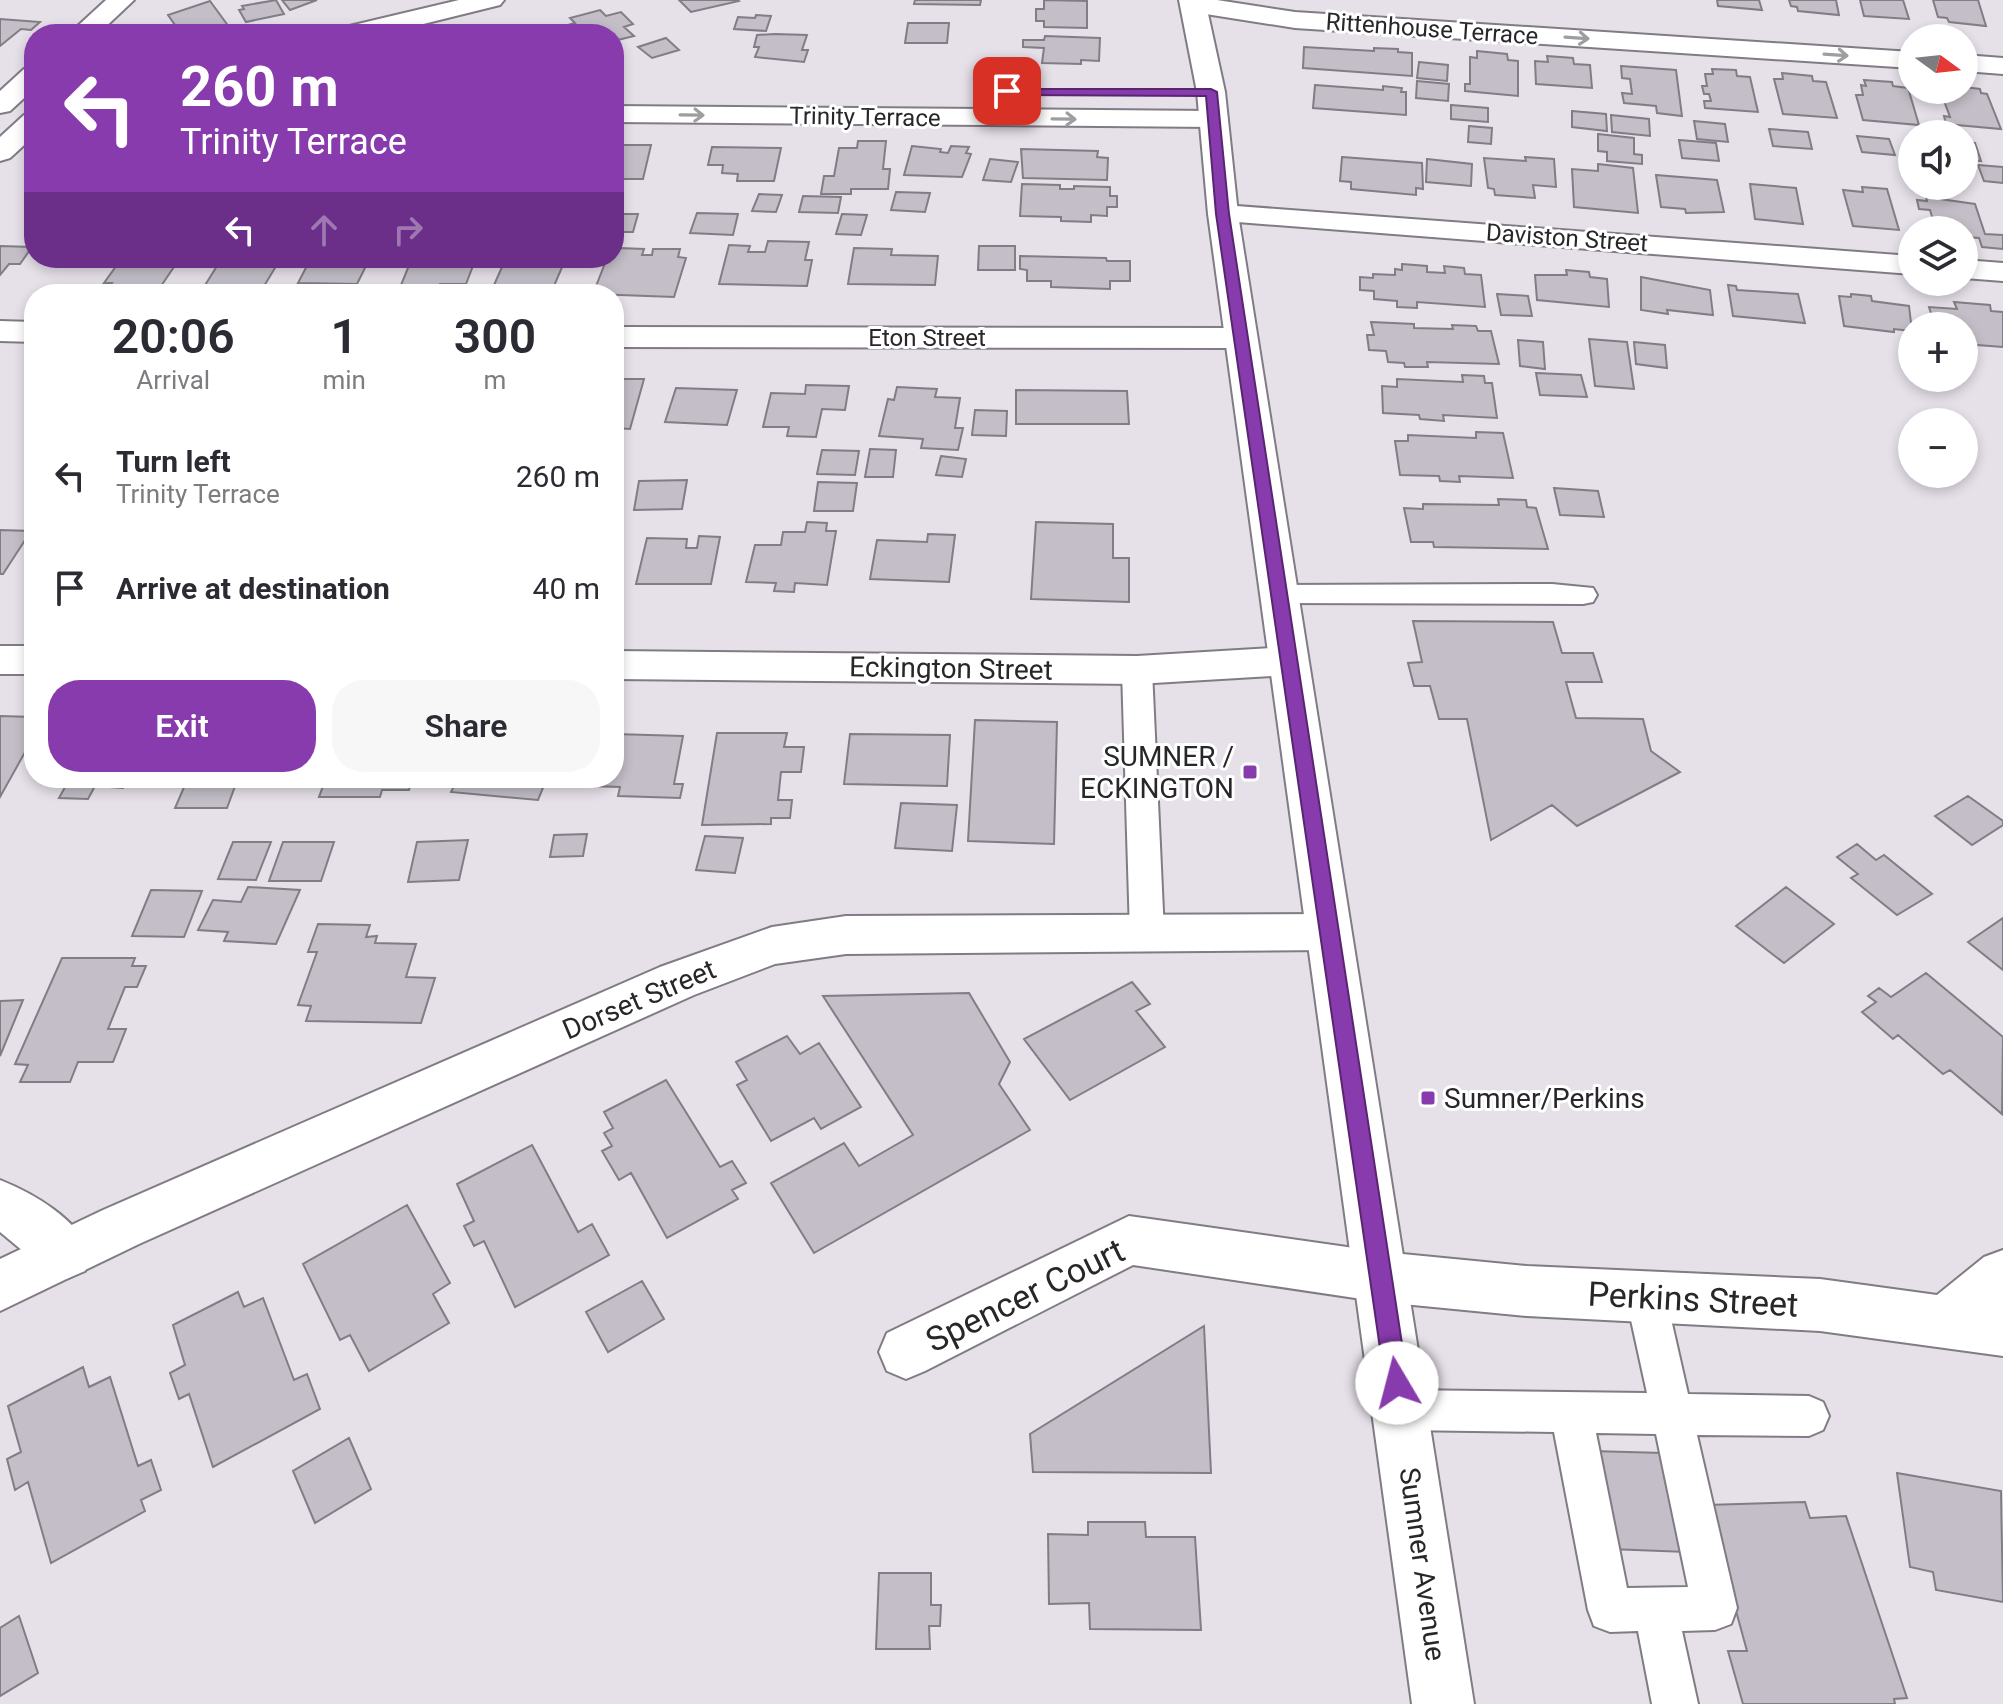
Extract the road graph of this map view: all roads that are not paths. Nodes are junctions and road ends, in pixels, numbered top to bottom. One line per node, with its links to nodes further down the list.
1 (121, 0): 4 (street)
2 (491, 0): 5 (street)
3 (1192, 2): 6 (street, Rittenhouse Terrace); 9 (street, Rittenhouse Terrace, one-way to 9); 14 (street, Sumner Avenue)
4 (93, 24)
5 (391, 24)
6 (1898, 38)
7 (1978, 44): 8 (street)
8 (2003, 45)
9 (1898, 59)
10 (1978, 64): 11 (street)
11 (2003, 66)
12 (624, 88): 13 (street, Trinity Terrace)
13 (1140, 92)
14 (1202, 101): 15 (street, Trinity Terrace, one-way to 14); 18 (street, Sumner Avenue)
15 (624, 114)
16 (24, 130): 17 (street)
17 (0, 152)
18 (1223, 214): 19 (street, Daviston Street); 25 (street, Sumner Avenue)
19 (1898, 264)
20 (1978, 270): 21 (street)
21 (2003, 272)
22 (0, 331): 23 (street)
23 (24, 332)
24 (624, 337): 25 (street, Eton Street)
25 (1241, 338): 26 (street, Sumner Avenue)
26 (1278, 594): 27 (lane); 30 (street, Sumner Avenue)
27 (1583, 595)
28 (0, 660): 29 (street)
29 (24, 660)
30 (1288, 661): 32 (street, Eckington Street); 33 (street, Sumner Avenue)
31 (624, 665): 32 (street, Eckington Street)
32 (1137, 670): 34 (lane)
33 (1328, 932): 34 (street, Dorset Street); 38 (street, Sumner Avenue)
34 (1147, 933): 36 (street, Dorset Street)
35 (0, 1204): 36 (street)
36 (66, 1254): 39 (street, Dorset Street)
37 (2003, 1275): 41 (street)
38 (1382, 1277): 40 (street, Perkins Street); 43 (street, Spencer Court); 44 (street, Sumner Avenue)
39 (0, 1286)
40 (1646, 1297): 41 (street, Perkins Street); 46 (lane)
41 (1945, 1322): 42 (street, Perkins Street)
42 (2003, 1330)
43 (906, 1352)
44 (1401, 1410): 45 (lane); 49 (street, Sumner Avenue)
45 (1571, 1412): 46 (lane); 48 (lane)
46 (1672, 1414): 47 (lane); 48 (lane)
47 (1809, 1416)
48 (1655, 1609): 50 (lane)
49 (1443, 1704)
50 (1675, 1704)

